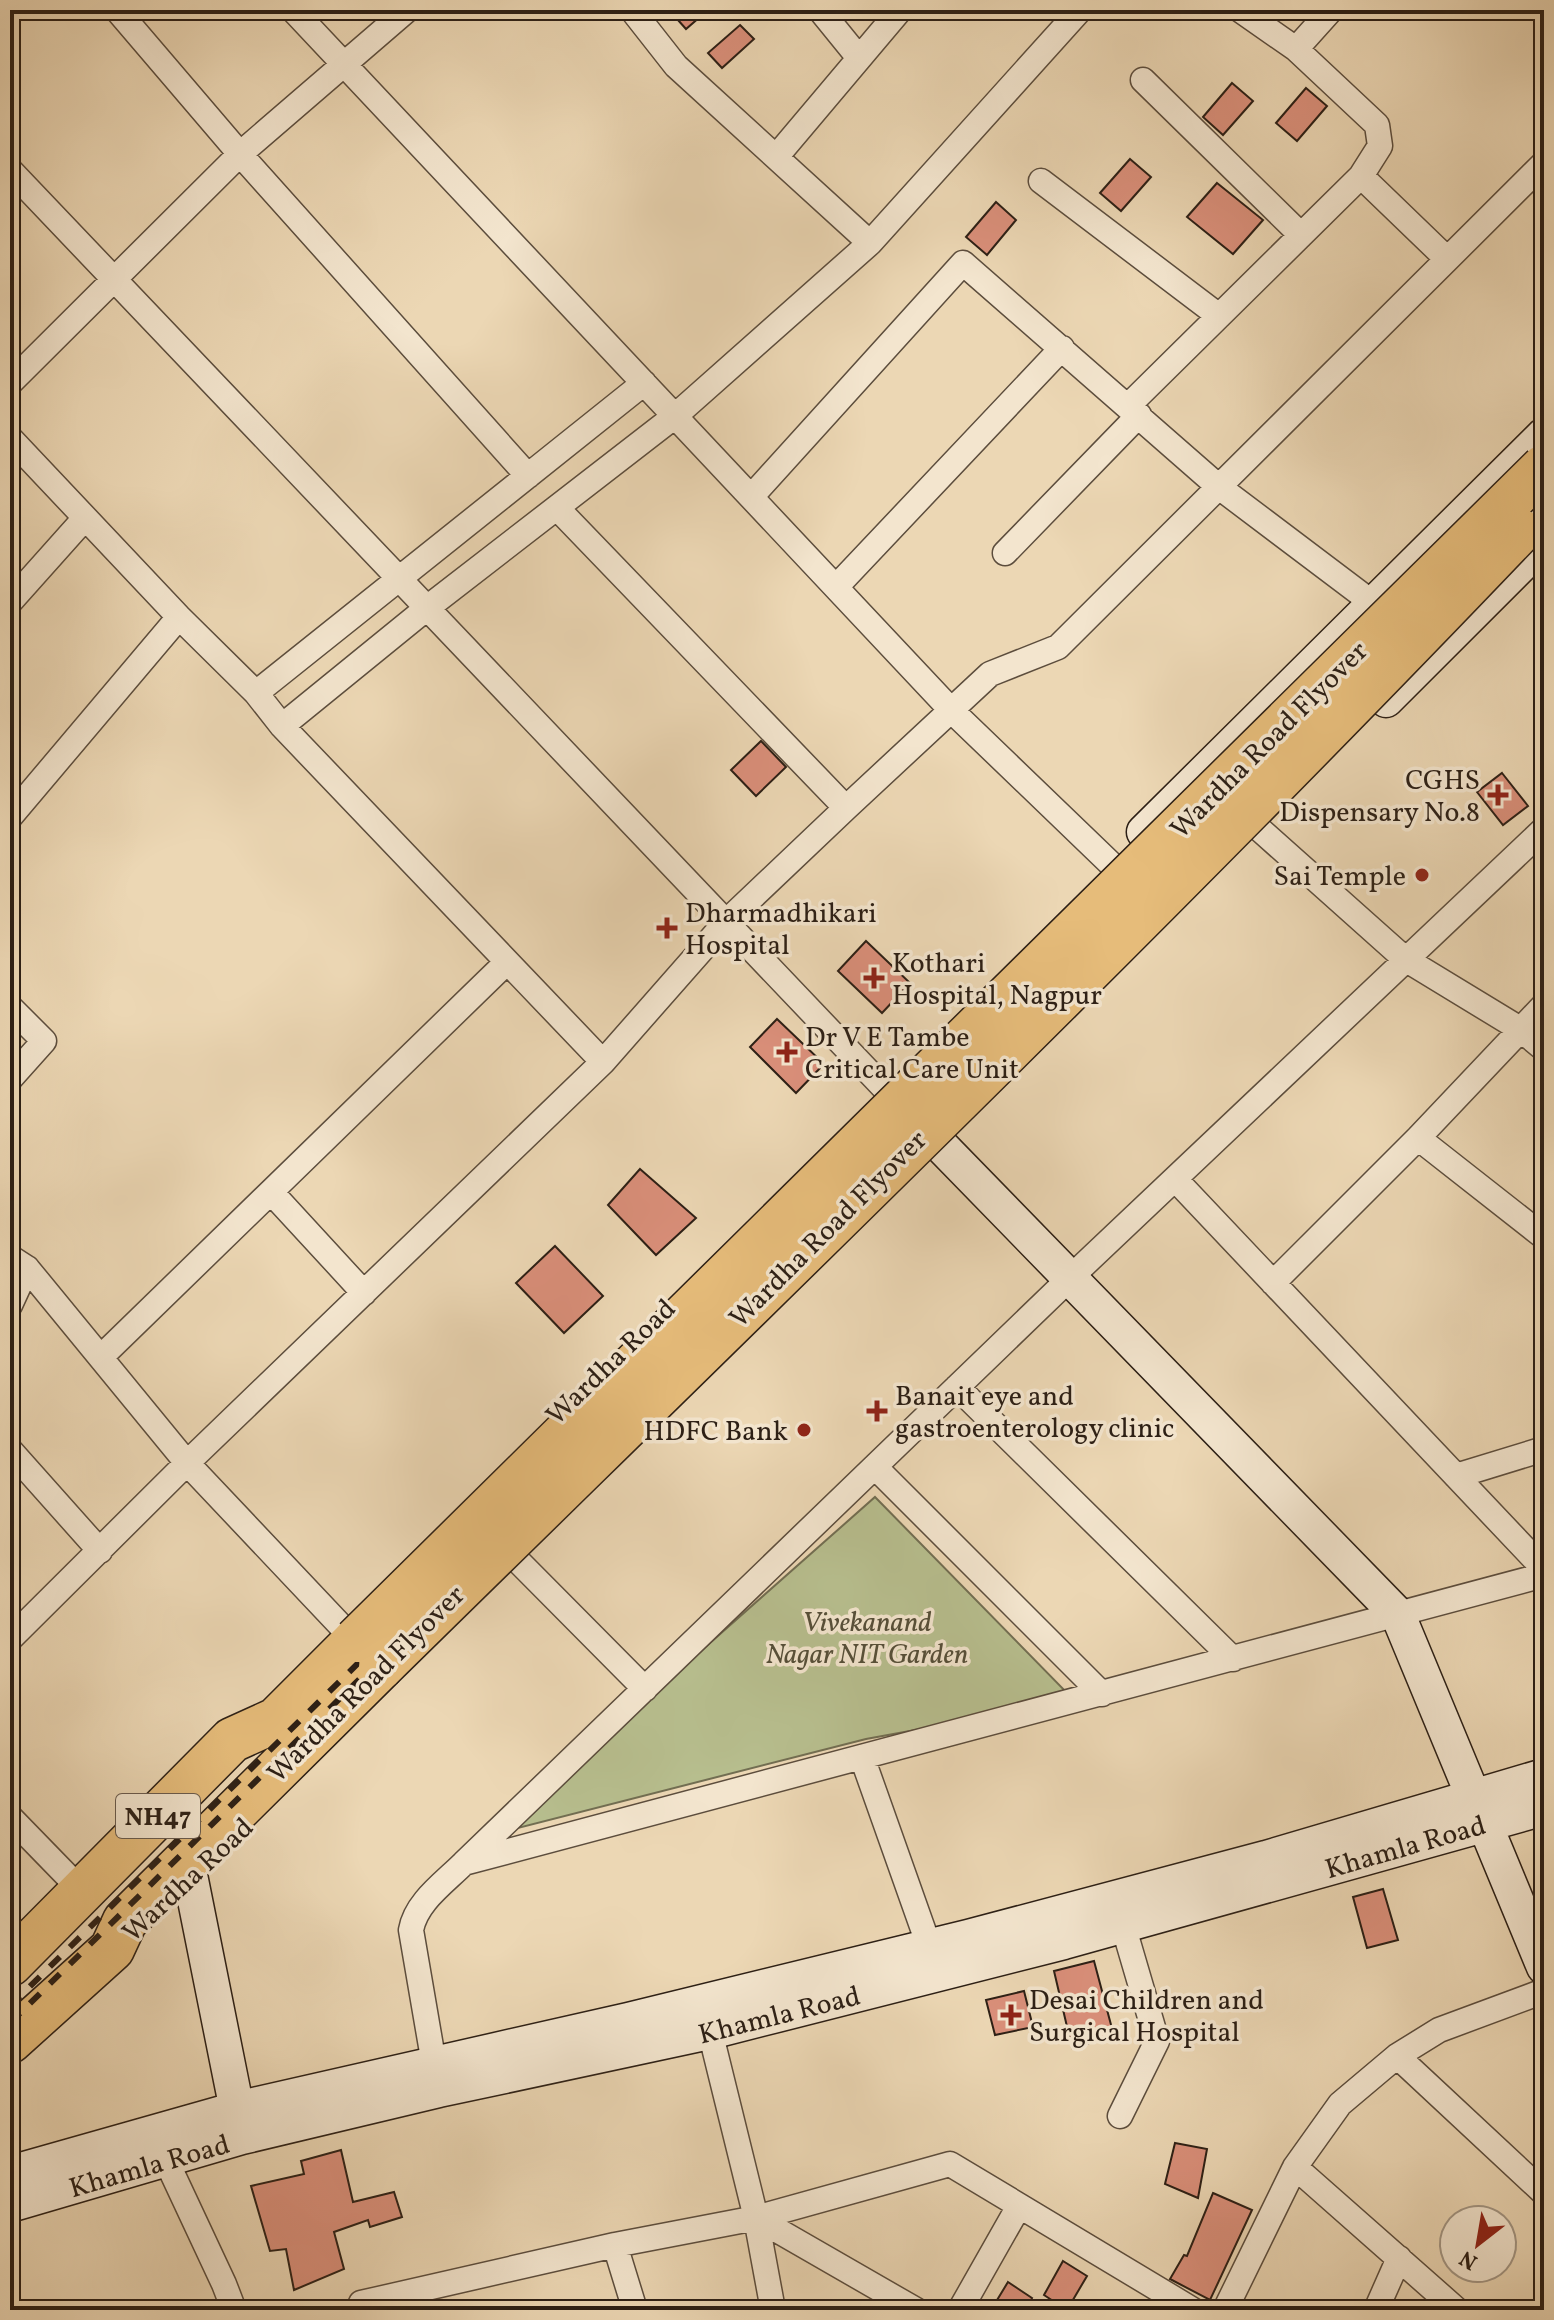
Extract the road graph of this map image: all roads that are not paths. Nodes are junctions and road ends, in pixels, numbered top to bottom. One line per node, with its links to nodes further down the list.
1 (117, 10): 14 (street)
2 (293, 10): 12 (street)
3 (407, 10): 12 (street)
4 (632, 10): 15 (street)
5 (820, 10): 11 (street)
6 (900, 10): 11 (street)
7 (1080, 10): 21 (street)
8 (1240, 10): 10 (street)
9 (1331, 10): 10 (street)
10 (1296, 49): 18 (street)
11 (859, 58): 15 (street)
12 (344, 65): 14 (street); 27 (street)
13 (1143, 80): 20 (street)
14 (240, 154): 23 (street); 33 (street)
15 (776, 157): 21 (street)
16 (1544, 163): 22 (street)
17 (10, 170): 23 (street)
18 (1361, 176): 20 (street); 22 (street)
19 (1041, 181): 24 (street)
20 (1301, 235): 24 (street)
21 (870, 243): 29 (street)
22 (1447, 259): 34 (street)
23 (114, 279): 26 (street); 41 (street)
24 (1219, 316): 28 (street)
25 (1062, 348): 28 (street); 35 (street); 42 (street)
26 (10, 383)
27 (647, 386): 29 (street); 33 (street)
28 (1133, 410): 34 (street); 40 (street)
29 (672, 413): 35 (street); 37 (street)
30 (1544, 435): 44 (street, NH47)
31 (10, 438): 38 (street)
32 (1544, 467): 91 (highway, Wardha Road Flyover, bridge)
33 (528, 476): 41 (street)
34 (1219, 487): 44 (street); 48 (street)
35 (751, 497): 42 (street)
36 (1544, 506): 102 (highway, Wardha Road Flyover, bridge)
37 (557, 508): 45 (street); 50 (street)
38 (85, 518): 43 (street); 46 (street)
39 (1544, 542): 52 (street, Wardha Road / NH47)
40 (1005, 553)
41 (402, 581): 45 (street); 47 (street)
42 (836, 587): 48 (street)
43 (10, 602)
44 (1374, 604): 54 (street, Wardha Road / NH47)
45 (425, 605): 49 (street); 55 (street)
46 (179, 617): 47 (street); 51 (street)
47 (256, 693): 49 (street)
48 (952, 711): 50 (street); 54 (street)
49 (282, 726): 57 (street)
50 (846, 808): 55 (street)
51 (10, 817)
52 (1256, 826): 56 (street); 66 (street, Wardha Road / NH47)
53 (1544, 829): 56 (street)
54 (1112, 865): 64 (street, Wardha Road / NH47)
55 (727, 921): 62 (street); 64 (street)
56 (1405, 959): 60 (street); 67 (street)
57 (507, 962): 62 (street); 68 (street)
58 (1544, 1005): 60 (street)
59 (10, 1007): 63 (street)
60 (1520, 1029): 61 (street); 65 (street)
61 (1544, 1049)
62 (603, 1062): 73 (street)
63 (10, 1079)
64 (887, 1091): 66 (street); 86 (street, Wardha Road / NH47)
65 (1418, 1138): 69 (street); 72 (street)
66 (936, 1139): 71 (street); 83 (street, Wardha Road / NH47)
67 (1175, 1179): 71 (street); 72 (street)
68 (271, 1192): 73 (street); 75 (street)
69 (1544, 1237)
70 (19, 1263): 74 (street); 75 (street)
71 (1070, 1278): 76 (street); 85 (street)
72 (1273, 1283): 81 (street)
73 (364, 1293): 79 (street)
74 (10, 1305)
75 (101, 1357): 79 (street)
76 (957, 1387): 80 (street); 88 (street)
77 (1544, 1449): 81 (street)
78 (10, 1450): 82 (street)
79 (187, 1463): 82 (street); 86 (street)
80 (875, 1467): 89 (street); 90 (street)
81 (1456, 1476): 84 (street)
82 (100, 1551): 87 (street)
83 (516, 1559): 89 (street); 98 (street, Wardha Road / NH47)
84 (1544, 1572): 85 (street)
85 (1398, 1615): 88 (street); 95 (street)
86 (341, 1626): 91 (street, Wardha Road / NH47)
87 (10, 1639)
88 (1233, 1659): 90 (street)
89 (645, 1689): 97 (street)
90 (1102, 1694): 92 (street)
91 (232, 1740): 99 (highway, Wardha Road / NH47)
92 (862, 1757): 97 (street); 101 (street)
93 (1544, 1776): 95 (street, Khamla Road)
94 (1544, 1808): 95 (street, Khamla Road)
95 (1478, 1810): 100 (street, Khamla Road); 101 (street, Khamla Road); 104 (street)
96 (10, 1817): 99 (street)
97 (464, 1863): 108 (street)
98 (190, 1875): 102 (street, Wardha Road / NH47); 110 (street)
99 (82, 1891): 103 (highway, Wardha Road / NH47)
100 (1123, 1925): 105 (street, Khamla Road); 109 (street)
101 (929, 1946): 105 (street, Khamla Road)
102 (112, 1949): 106 (highway, Wardha Road / NH47)
103 (10, 1964)
104 (1544, 1971): 107 (street)
105 (706, 2017): 108 (street, Khamla Road); 110 (street, Khamla Road); 117 (street)
106 (10, 2041)
107 (1397, 2056): 112 (street); 114 (street)
108 (434, 2064): 110 (street, Khamla Road)
109 (1120, 2116)
110 (239, 2123): 111 (street, Khamla Road); 113 (street, Khamla Road)
111 (166, 2160): 115 (street, Khamla Road); 120 (street)
112 (1295, 2167): 119 (street); 127 (street)
113 (10, 2173)
114 (1544, 2193)
115 (10, 2205)
116 (1019, 2206): 117 (street); 125 (street); 126 (street)
117 (756, 2218): 118 (street); 123 (street); 124 (street)
118 (615, 2245): 121 (street); 122 (street)
119 (1399, 2258): 128 (street); 129 (street)
120 (234, 2310)
121 (362, 2310)
122 (635, 2310)
123 (773, 2310)
124 (916, 2310)
125 (960, 2310)
126 (1193, 2310)
127 (1225, 2310)
128 (1376, 2310)
129 (1457, 2310)

